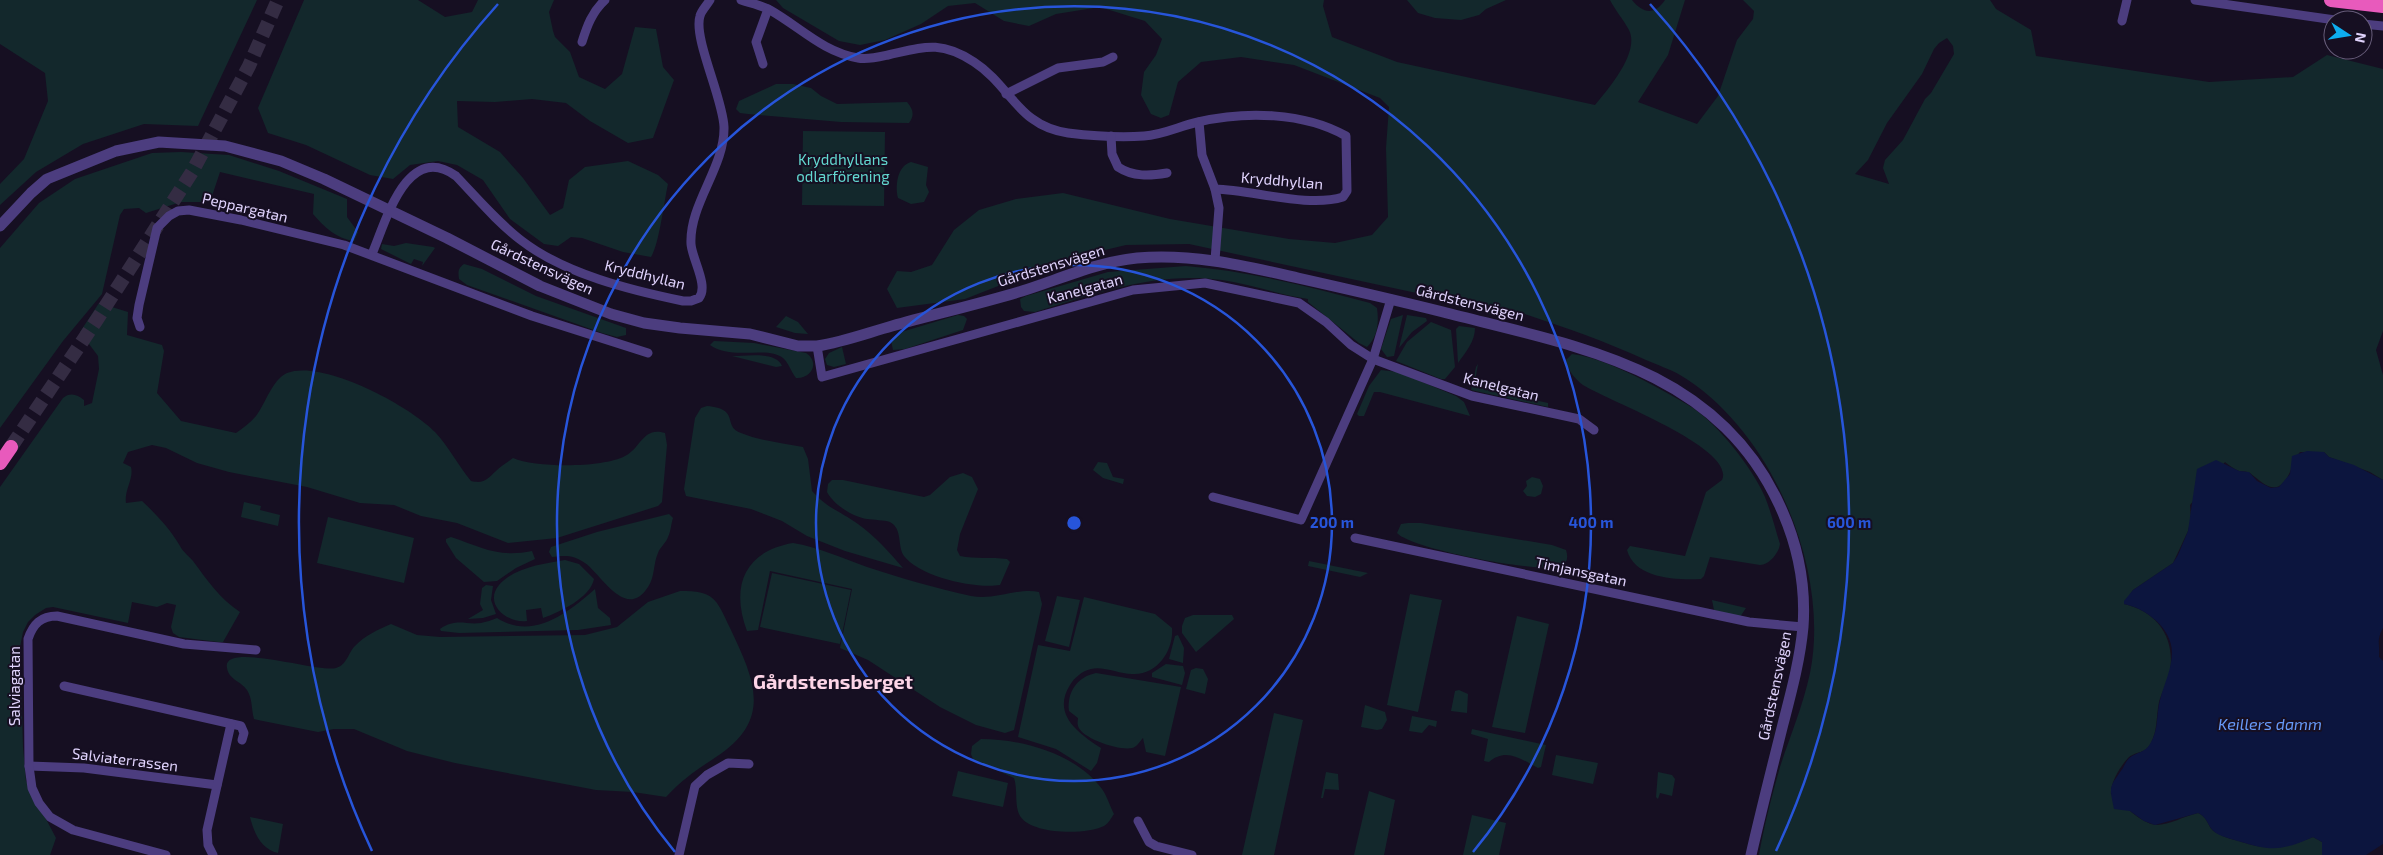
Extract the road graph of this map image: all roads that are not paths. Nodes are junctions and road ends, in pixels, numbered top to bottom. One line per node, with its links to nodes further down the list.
1 (605, 0): 11 (street)
2 (710, 0): 19 (street, Kryddhyllan)
3 (741, 0): 8 (street, Kryddhyllan)
4 (2127, 0): 10 (street)
5 (2195, 0): 9 (street)
6 (2331, 0): 7 (highway)
7 (2383, 6)
8 (768, 8): 13 (street); 14 (street, Kryddhyllan)
9 (2323, 18)
10 (2122, 22)
11 (582, 42)
12 (1113, 57): 14 (street)
13 (763, 64)
14 (1006, 94): 16 (street, Kryddhyllan)
15 (1199, 122): 16 (street, Kryddhyllan); 18 (street); 18 (street, Kryddhyllan)
16 (1111, 136): 17 (street)
17 (1167, 173)
18 (1215, 189): 22 (street)
19 (390, 211): 20 (street, Gårdstensvägen); 21 (street); 25 (street, Gårdstensvägen)
20 (0, 226)
21 (372, 254): 24 (street, Peppargatan); 26 (street, Peppargatan)
22 (1216, 260): 23 (street, Gårdstensvägen); 25 (street, Gårdstensvägen)
23 (1391, 299): 27 (street); 33 (street, Gårdstensvägen)
24 (140, 327)
25 (817, 346): 27 (street, Kanelgatan)
26 (648, 353)
27 (1374, 359): 28 (street, Kanelgatan); 31 (street)
28 (1594, 430)
29 (11, 447): 30 (highway)
30 (0, 463)
31 (1213, 498)
32 (1355, 538): 33 (street, Timjansgatan)
33 (1803, 627): 46 (street, Gårdstensvägen)
34 (256, 650): 39 (street, Salviagatan)
35 (64, 686): 36 (street)
36 (231, 724): 37 (street); 40 (street)
37 (242, 740)
38 (749, 764): 44 (street)
39 (29, 766): 40 (street, Salviaterrassen); 42 (street, Salviagatan)
40 (217, 785): 43 (street)
41 (1138, 821): 45 (street)
42 (166, 855)
43 (213, 855)
44 (679, 855)
45 (1192, 855)
46 (1751, 855)

